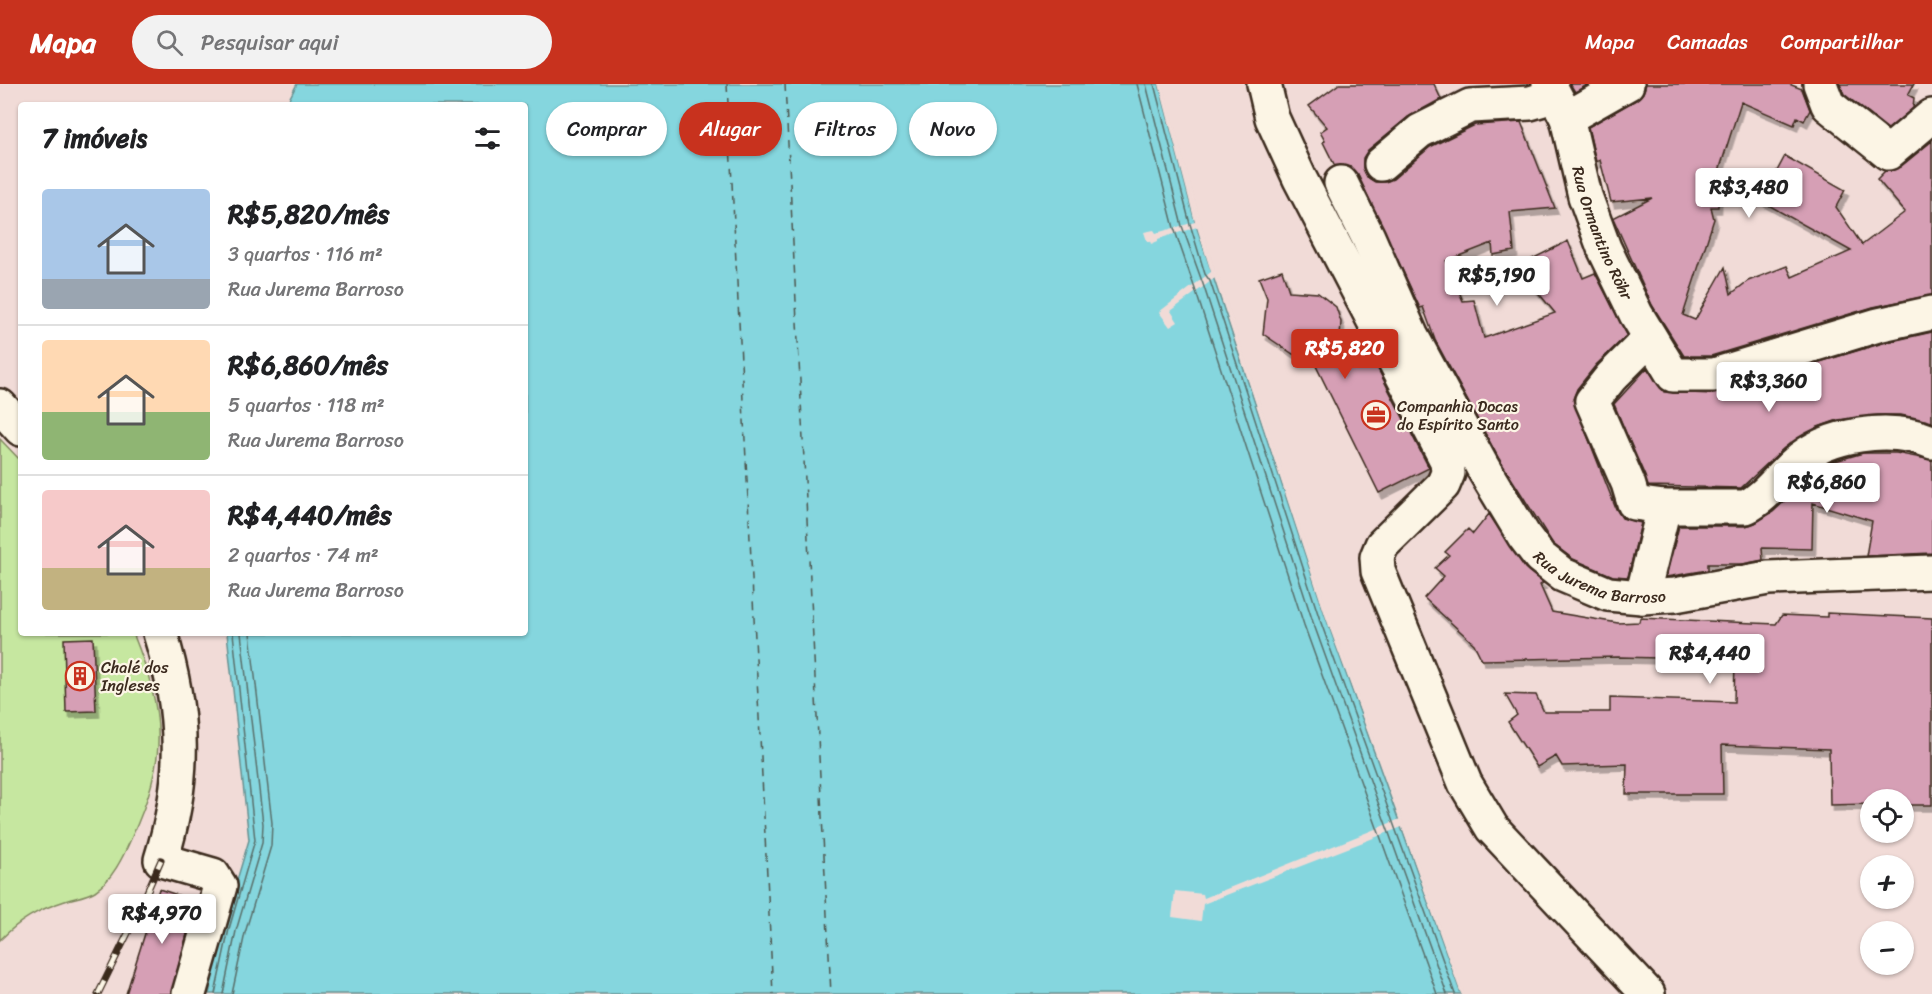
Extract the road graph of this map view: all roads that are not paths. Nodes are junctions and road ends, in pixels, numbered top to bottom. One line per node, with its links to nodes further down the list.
1 (1264, 84): 18 (street)
2 (1627, 84): 4 (street)
3 (1820, 84): 5 (street)
4 (1557, 99): 6 (street); 9 (street, Rua Ormantino Röhr)
5 (1932, 116)
6 (1381, 164)
7 (1341, 183): 15 (street, Rua Jurema Barroso)
8 (1932, 313): 9 (street, Rua Ormantino Röhr)
9 (1650, 338): 13 (street)
10 (0, 406): 11 (street)
11 (18, 426)
12 (1932, 442): 13 (street)
13 (1664, 507): 15 (street)
14 (1932, 572): 15 (street, Rua Jurema Barroso)
15 (1642, 597)
16 (161, 636): 17 (street)
17 (189, 994)
18 (1648, 994)

